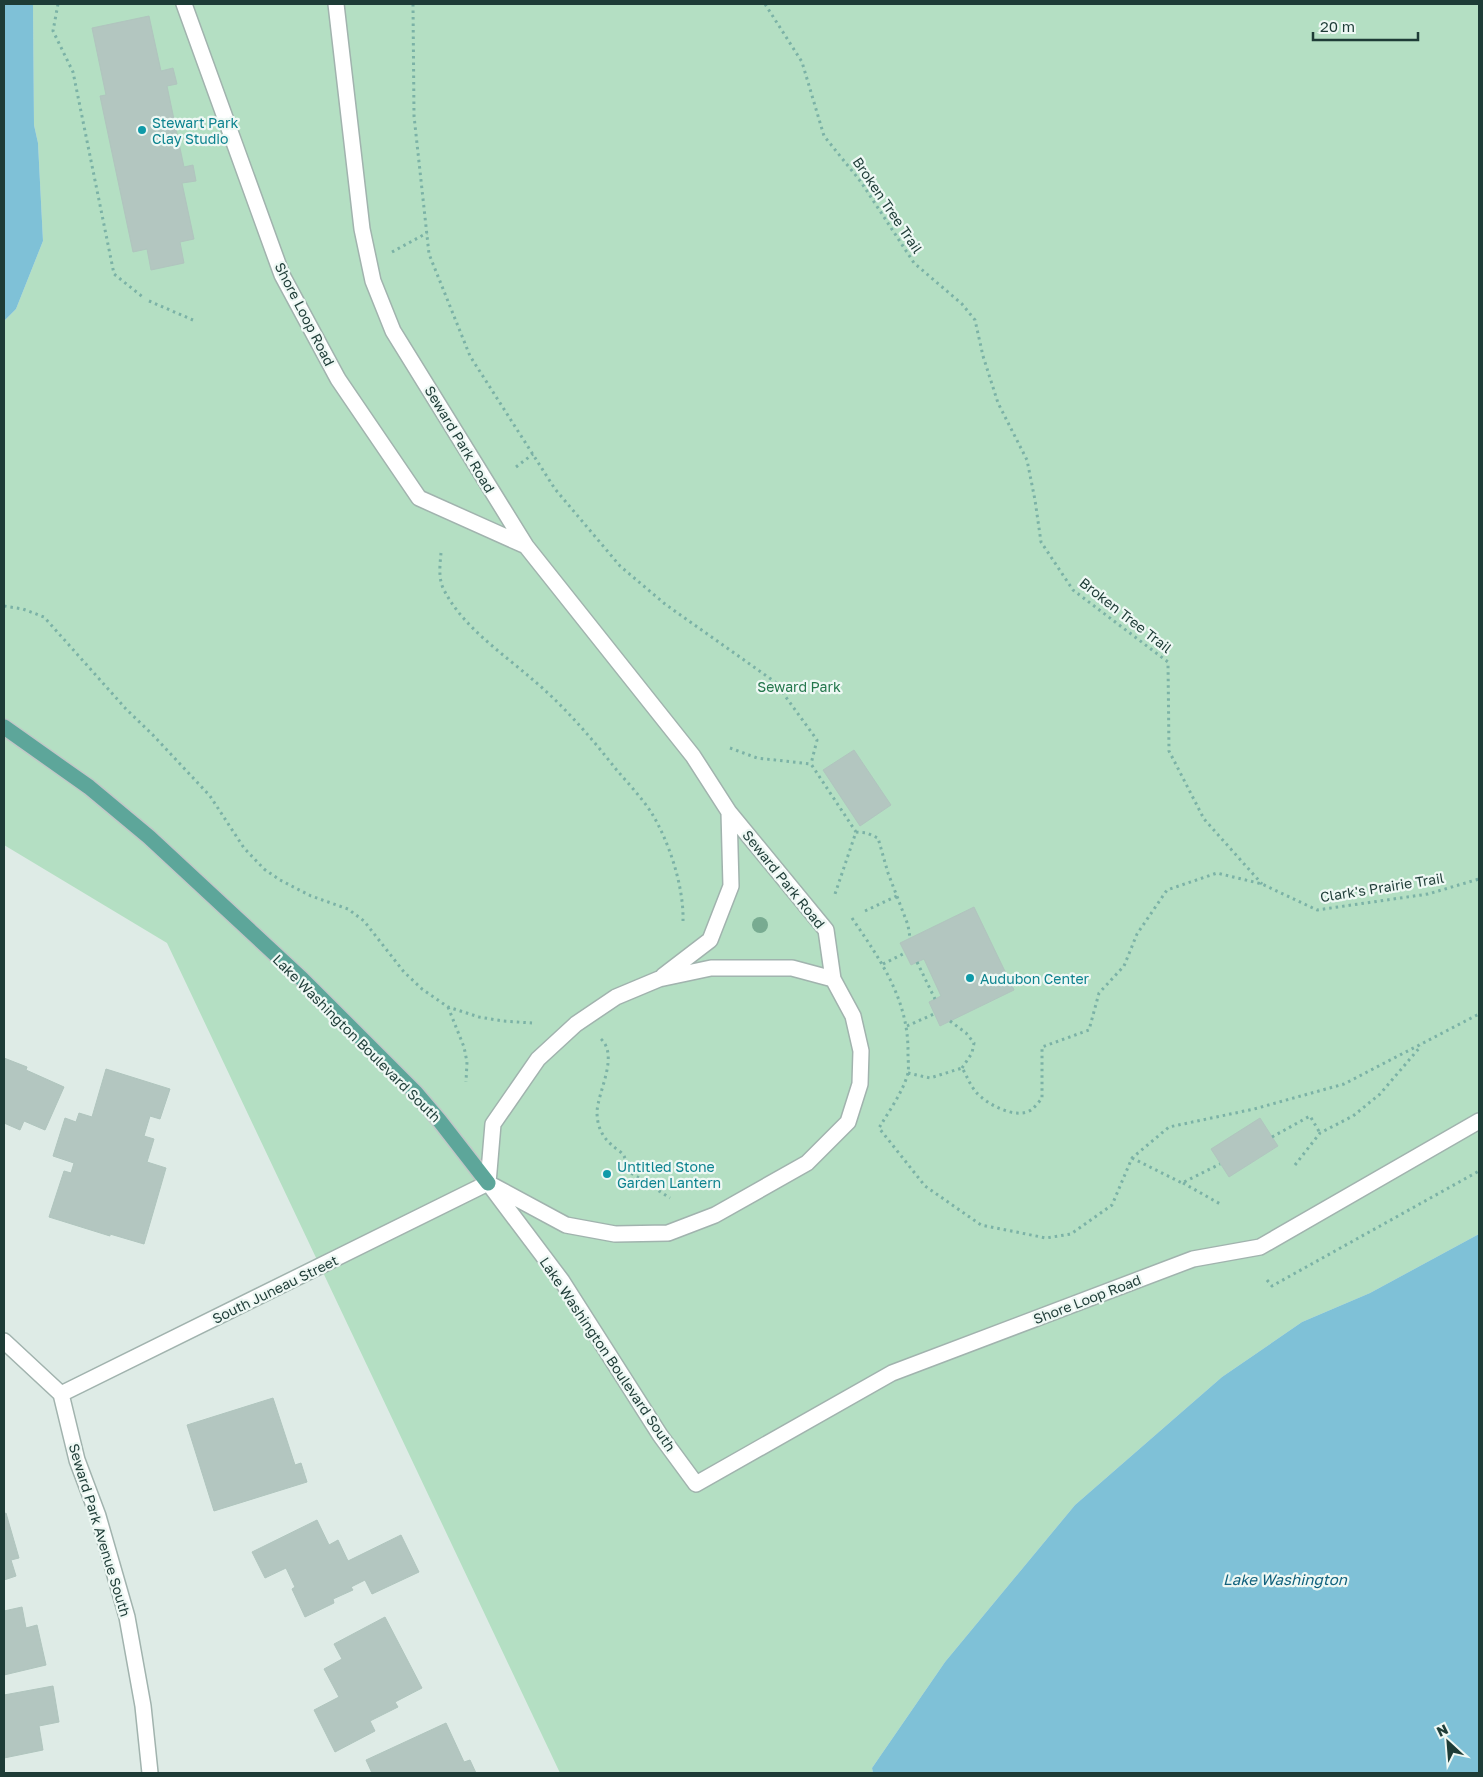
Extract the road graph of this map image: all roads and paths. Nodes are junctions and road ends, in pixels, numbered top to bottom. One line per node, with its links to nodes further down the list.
1 (58, 4): 8 (path)
2 (336, 4): 7 (street, Seward Park Road)
3 (413, 4): 6 (path)
4 (765, 4): 22 (path, Broken Tree Trail)
5 (184, 5): 13 (street, Shore Loop Road)
6 (426, 233): 7 (path); 11 (path)
7 (370, 265): 13 (street, Seward Park Road)
8 (144, 298)
9 (149, 301): 10 (path)
10 (193, 320)
11 (533, 454): 12 (path); 18 (path)
12 (516, 467)
13 (526, 546): 19 (street, Seward Park Road)
14 (441, 553): 27 (path)
15 (4, 606): 35 (path)
16 (4, 727): 53 (main road, Lake Washington Boulevard South)
17 (730, 748): 18 (path)
18 (811, 764): 20 (path)
19 (729, 812): 32 (street, Seward Park Road); 33 (street, Seward Park Road)
20 (856, 832): 23 (path); 24 (path)
21 (1479, 879): 22 (path, Clark's Prairie Trail)
22 (1262, 884): 43 (path)
23 (835, 894)
24 (897, 896): 25 (path); 28 (path)
25 (865, 911)
26 (852, 918): 31 (path)
27 (683, 921)
28 (910, 938)
29 (905, 953): 31 (path)
30 (918, 962): 34 (path)
31 (883, 964): 40 (path)
32 (659, 979): 33 (street, Seward Park Road); 53 (street, Seward Park Road)
33 (833, 979): 53 (street, Seward Park Road)
34 (935, 999)
35 (448, 1007): 39 (path); 45 (path)
36 (934, 1014): 40 (path)
37 (1479, 1014): 42 (path)
38 (950, 1021): 43 (path)
39 (532, 1024)
40 (907, 1026): 44 (path)
41 (601, 1039): 55 (path)
42 (1422, 1043): 47 (path); 49 (path)
43 (962, 1068): 44 (path)
44 (908, 1073): 49 (path)
45 (466, 1082)
46 (1479, 1121): 60 (street, Shore Loop Road)
47 (1320, 1134): 48 (path); 51 (path)
48 (1272, 1137)
49 (1132, 1158): 54 (path)
50 (1220, 1164): 54 (path)
51 (1295, 1165)
52 (1479, 1171): 57 (path)
53 (488, 1183): 59 (street, South Juneau Street); 60 (street, Lake Washington Boulevard South)
54 (1182, 1183): 56 (path)
55 (670, 1198)
56 (1222, 1205)
57 (1268, 1280)
58 (4, 1341): 59 (street)
59 (61, 1394): 61 (street, Seward Park Avenue South)
60 (696, 1484)
61 (150, 1773)

